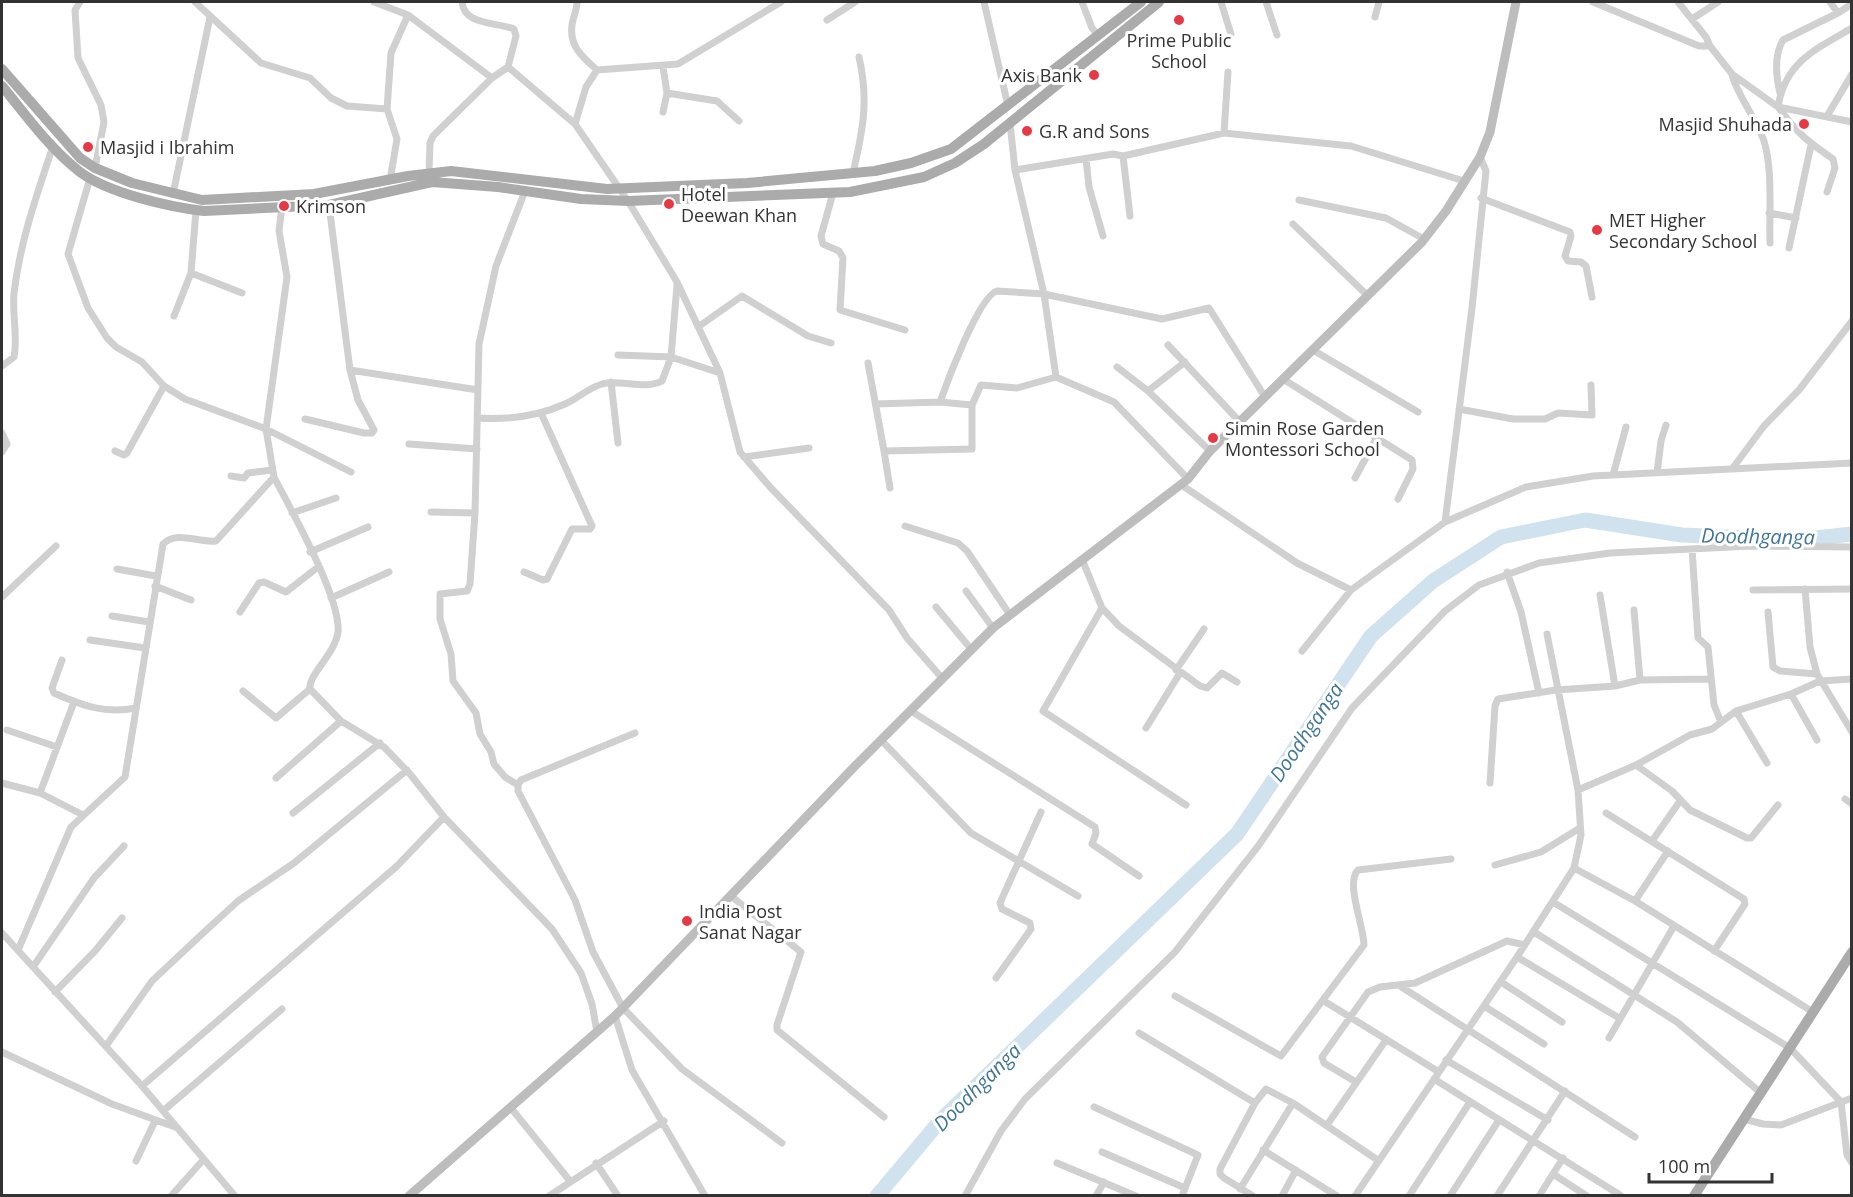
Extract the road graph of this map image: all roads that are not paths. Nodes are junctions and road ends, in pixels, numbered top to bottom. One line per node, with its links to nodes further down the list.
1 (80, 2): 60 (street)
2 (195, 2): 24 (street)
3 (374, 2): 22 (street)
4 (462, 2): 33 (street)
5 (577, 2): 36 (street)
6 (781, 2): 34 (street)
7 (855, 2): 26 (street)
8 (984, 2): 44 (street)
9 (1082, 2): 29 (street)
10 (1141, 2): 29 (main road)
11 (1160, 2): 50 (main road)
12 (1221, 2): 28 (street)
13 (1266, 2): 30 (street)
14 (1378, 2): 23 (street)
15 (1516, 2): 57 (main road)
16 (1593, 2): 31 (street)
17 (1678, 2): 25 (street)
18 (1718, 2): 25 (street)
19 (1830, 2): 21 (street)
20 (1851, 4): 21 (street)
21 (1838, 13): 43 (street)
22 (408, 15): 40 (street); 46 (street)
23 (1374, 16)
24 (210, 17): 46 (street); 69 (street)
25 (1692, 19): 31 (street)
26 (827, 20)
27 (1851, 28): 43 (street)
28 (1231, 34)
29 (1098, 35): 44 (main road)
30 (1277, 35)
31 (1710, 46): 38 (street)
32 (859, 57): 62 (street)
33 (508, 67): 40 (street); 52 (street)
34 (663, 67): 36 (street); 42 (street)
35 (2, 69): 60 (main road)
36 (597, 70): 52 (street)
37 (1228, 72): 53 (street)
38 (1731, 74): 45 (street); 77 (street)
39 (1851, 74): 48 (street)
40 (492, 78): 61 (street)
41 (2, 86): 55 (main road)
42 (667, 93): 47 (street); 49 (street)
43 (1780, 93): 45 (street)
44 (1008, 106): 62 (main road)
45 (1778, 107): 48 (street); 54 (street)
46 (387, 109): 63 (street)
47 (663, 112)
48 (1827, 116): 51 (street)
49 (738, 121)
50 (1010, 121): 59 (street); 68 (main road)
51 (1851, 122)
52 (575, 124): 65 (street)
53 (1224, 133): 56 (street); 64 (street)
54 (1811, 145): 67 (street); 79 (street)
55 (53, 146): 60 (main road); 102 (street)
56 (1123, 156): 58 (street); 78 (street)
57 (1480, 157): 64 (main road); 71 (street)
58 (1086, 159): 59 (street); 81 (street)
59 (1015, 170): 88 (street)
60 (92, 173): 69 (main road); 76 (main road); 110 (street)
61 (429, 173): 63 (main road); 65 (main road)
62 (853, 173): 65 (main road)
63 (390, 180): 70 (main road)
64 (1464, 181): 82 (main road)
65 (618, 188): 73 (street)
66 (525, 191): 73 (main road); 74 (main road); 111 (street)
67 (1827, 192)
68 (833, 193): 73 (main road); 94 (street)
69 (173, 194): 70 (main road)
70 (283, 196): 75 (street)
71 (1481, 198): 90 (street); 117 (street)
72 (1299, 200): 82 (street)
73 (628, 201): 86 (street)
74 (329, 205): 75 (main road); 104 (street)
75 (282, 208): 76 (main road); 125 (street)
76 (196, 210): 85 (street)
77 (1769, 213): 79 (street); 83 (street)
78 (1130, 216)
79 (1796, 218): 84 (street)
80 (1293, 224): 89 (street)
81 (1103, 236)
82 (1424, 239): 89 (main road)
83 (1770, 243)
84 (1789, 248)
85 (191, 273): 87 (street); 91 (street)
86 (677, 282): 93 (street); 99 (street)
87 (242, 293)
88 (1044, 294): 106 (street); 113 (street); 114 (street)
89 (1368, 296): 97 (main road)
90 (1592, 297)
91 (174, 316)
92 (1851, 321): 138 (street)
93 (698, 327): 95 (street); 105 (street)
94 (905, 330)
95 (831, 343)
96 (1168, 345): 101 (street)
97 (1313, 350): 107 (main road); 118 (street)
98 (618, 355): 99 (street)
99 (671, 357): 105 (street); 108 (street)
100 (868, 363): 115 (street)
101 (1185, 363): 112 (street); 122 (street)
102 (2, 366)
103 (1117, 367): 112 (street)
104 (350, 370): 111 (street); 121 (street)
105 (720, 373): 136 (street)
106 (1056, 376): 116 (street); 145 (street)
107 (1283, 379): 113 (main road); 127 (street)
108 (611, 382): 119 (street); 128 (street)
109 (1591, 385): 117 (street)
110 (164, 386): 125 (street); 132 (street)
111 (477, 390): 120 (street)
112 (1148, 392): 134 (street)
113 (1265, 397): 122 (main road)
114 (940, 402): 115 (street); 116 (street)
115 (876, 404): 133 (street)
116 (972, 405): 133 (street)
117 (1459, 409): 152 (street)
118 (1418, 412)
119 (541, 413): 120 (street); 163 (street)
120 (477, 418): 131 (street)
121 (305, 419)
122 (1240, 422): 134 (main road)
123 (1666, 425): 140 (street)
124 (1626, 427): 142 (street)
125 (266, 429): 139 (street); 141 (street)
126 (2, 433): 135 (street)
127 (1376, 438): 144 (street); 148 (street)
128 (618, 443)
129 (409, 444): 131 (street)
130 (808, 448): 136 (street)
131 (477, 449): 151 (street)
132 (115, 451)
133 (884, 451): 146 (street)
134 (1210, 451): 145 (main road)
135 (2, 452)
136 (744, 457): 193 (street)
137 (1851, 463): 138 (street)
138 (1732, 469): 140 (street)
139 (351, 472)
140 (1658, 473): 142 (street)
141 (273, 474): 143 (street); 150 (street); 165 (street)
142 (1613, 475): 152 (street)
143 (231, 476)
144 (1355, 478)
145 (1184, 482): 159 (main road); 169 (street)
146 (890, 488)
147 (336, 498): 150 (street)
148 (1398, 500)
149 (431, 512): 151 (street)
150 (292, 513): 158 (street)
151 (475, 513): 225 (street)
152 (1445, 522): 169 (street)
153 (905, 526): 181 (street)
154 (368, 527): 158 (street)
155 (56, 546): 173 (street)
156 (1851, 547): 157 (street)
157 (1692, 549): 164 (street); 195 (street)
158 (310, 552): 160 (street)
159 (1082, 559): 177 (street); 181 (main road)
160 (318, 567): 174 (street); 179 (street)
161 (117, 569): 165 (street)
162 (389, 572): 174 (street)
163 (524, 572)
164 (1507, 572): 203 (street); 333 (street)
165 (156, 576): 166 (street)
166 (154, 586): 175 (street); 183 (street)
167 (1805, 589): 168 (street); 170 (street); 194 (street)
168 (1851, 589)
169 (1352, 590): 190 (street)
170 (1753, 590)
171 (966, 591): 184 (street)
172 (1600, 595): 199 (street)
173 (2, 597)
174 (331, 598): 200 (street)
175 (191, 600)
176 (936, 607): 189 (street)
177 (1102, 608): 192 (street); 229 (street)
178 (1634, 610): 197 (street)
179 (240, 612)
180 (1768, 612): 194 (street)
181 (1010, 615): 184 (main road)
182 (112, 616): 183 (street)
183 (149, 622): 188 (street)
184 (993, 628): 189 (main road)
185 (1204, 629): 192 (street)
186 (1547, 634): 201 (street)
187 (90, 640): 188 (street)
188 (145, 648): 206 (street)
189 (971, 649): 193 (main road)
190 (1302, 651)
191 (62, 660): 205 (street)
192 (1178, 671): 198 (street); 211 (street)
193 (942, 678): 207 (main road)
194 (1818, 678): 196 (street); 204 (street); 213 (street)
195 (1710, 679): 197 (street); 210 (street)
196 (1851, 679)
197 (1640, 680): 199 (street)
198 (1237, 682)
199 (1615, 686): 201 (street)
200 (310, 689): 202 (street); 209 (street)
201 (1556, 690): 203 (street); 226 (street)
202 (243, 692)
203 (1539, 693): 224 (street)
204 (1791, 694): 208 (street); 216 (street)
205 (74, 702): 206 (street); 218 (street)
206 (136, 708): 234 (street)
207 (911, 711): 215 (main road); 244 (street)
208 (1736, 711): 210 (street); 219 (street)
209 (341, 721): 217 (street); 222 (street)
210 (1722, 722): 220 (street)
211 (1146, 728)
212 (7, 730): 218 (street)
213 (1851, 732)
214 (635, 733): 225 (street)
215 (881, 740): 241 (street); 245 (main road)
216 (1817, 740)
217 (380, 743): 221 (street); 232 (street)
218 (57, 747): 227 (street)
219 (1767, 763)
220 (1636, 765): 226 (street); 228 (street)
221 (407, 770): 235 (street); 280 (street)
222 (276, 778)
223 (2, 783): 227 (street)
224 (1490, 783)
225 (518, 785): 269 (street)
226 (1578, 790): 236 (street)
227 (40, 793): 234 (street)
228 (1680, 801): 230 (street); 237 (street)
229 (1186, 805)
230 (1778, 805)
231 (1041, 812): 241 (street)
232 (293, 813)
233 (1606, 813): 237 (street)
234 (83, 815): 254 (street)
235 (444, 817): 275 (street); 287 (street)
236 (1580, 828): 242 (street); 243 (street)
237 (1652, 841): 239 (street)
238 (124, 846): 259 (street)
239 (1668, 851): 248 (street); 255 (street)
240 (1451, 859): 266 (street)
241 (1020, 864): 246 (street); 260 (street)
242 (1496, 865)
243 (1574, 868): 247 (street); 248 (street)
244 (1139, 876)
245 (730, 896): 269 (main road); 298 (street)
246 (1078, 896)
247 (1553, 902): 251 (street); 258 (street)
248 (1635, 902): 250 (street)
249 (122, 918): 263 (street)
250 (1674, 927): 255 (street); 258 (street)
251 (1534, 932): 253 (street); 264 (street)
252 (2, 933): 254 (street)
253 (1525, 945): 257 (street); 262 (street)
254 (18, 950): 259 (street)
255 (1714, 951): 270 (street)
256 (1851, 952): 270 (main road)
257 (1517, 957): 261 (street); 272 (street)
258 (1651, 961): 264 (street); 281 (street)
259 (33, 967): 263 (street)
260 (996, 978)
261 (1501, 982): 267 (street); 273 (street)
262 (1400, 986): 271 (street); 274 (street)
263 (55, 992): 280 (street)
264 (1633, 993): 272 (street); 289 (street)
265 (1175, 996): 266 (street)
266 (1324, 1001): 271 (street)
267 (1484, 1006): 274 (street); 279 (street)
268 (282, 1009): 297 (street)
269 (619, 1012): 275 (main road); 303 (street); 308 (street)
270 (1813, 1012): 281 (main road)
271 (1350, 1017): 278 (street); 286 (street)
272 (1619, 1018): 277 (street)
273 (1562, 1022)
274 (1467, 1030): 283 (street); 288 (street)
275 (597, 1032): 296 (main road)
276 (1139, 1034): 294 (street)
277 (1609, 1038)
278 (1386, 1040): 284 (street); 286 (street)
279 (1544, 1044)
280 (106, 1046): 287 (street)
281 (1790, 1048): 289 (main road); 293 (street)
282 (2, 1052): 302 (street)
283 (1446, 1060): 284 (street); 301 (street)
284 (1438, 1072): 285 (street)
285 (1434, 1079): 292 (street); 314 (street)
286 (1356, 1082): 304 (street)
287 (142, 1086): 297 (street)
288 (1565, 1091): 301 (street); 306 (street)
289 (1761, 1093): 299 (main road)
290 (1851, 1098): 293 (street)
291 (1293, 1102): 294 (street); 304 (street); 309 (street)
292 (1470, 1102): 300 (street); 340 (street)
293 (1841, 1102): 299 (street); 317 (street)
294 (1255, 1103): 322 (street)
295 (1094, 1107): 323 (street)
296 (511, 1108): 320 (street); 329 (main road)
297 (163, 1111): 305 (street)
298 (884, 1117)
299 (1744, 1119): 344 (main road)
300 (1499, 1120): 307 (street); 341 (street)
301 (1548, 1120): 307 (street)
302 (155, 1121): 305 (street); 313 (street)
303 (664, 1121): 315 (street); 332 (street)
304 (1327, 1125): 314 (street)
305 (176, 1128): 312 (street)
306 (1635, 1137)
307 (1535, 1141): 311 (street); 342 (street)
308 (782, 1143)
309 (1263, 1150): 318 (street); 322 (street)
310 (1102, 1152): 323 (street)
311 (1563, 1158): 319 (street); 326 (street)
312 (204, 1159): 327 (street); 328 (street)
313 (136, 1161)
314 (1379, 1161): 339 (street)
315 (596, 1163): 320 (street); 331 (street)
316 (1057, 1163): 321 (street)
317 (1851, 1163)
318 (1296, 1170): 337 (street); 338 (street)
319 (1553, 1174): 325 (street); 343 (street)
320 (570, 1181): 324 (street)
321 (1104, 1182): 334 (street); 335 (street)
322 (1240, 1189): 336 (street)
323 (1183, 1192)
324 (558, 1193): 330 (street)
325 (1540, 1195)
326 (1620, 1195)
327 (171, 1196)
328 (235, 1196)
329 (410, 1196)
330 (549, 1196)
331 (618, 1196)
332 (705, 1196)
333 (965, 1196)
334 (1096, 1196)
335 (1136, 1196)
336 (1253, 1196)
337 (1282, 1196)
338 (1337, 1196)
339 (1355, 1196)
340 (1408, 1196)
341 (1450, 1196)
342 (1497, 1196)
343 (1587, 1196)
344 (1694, 1196)

